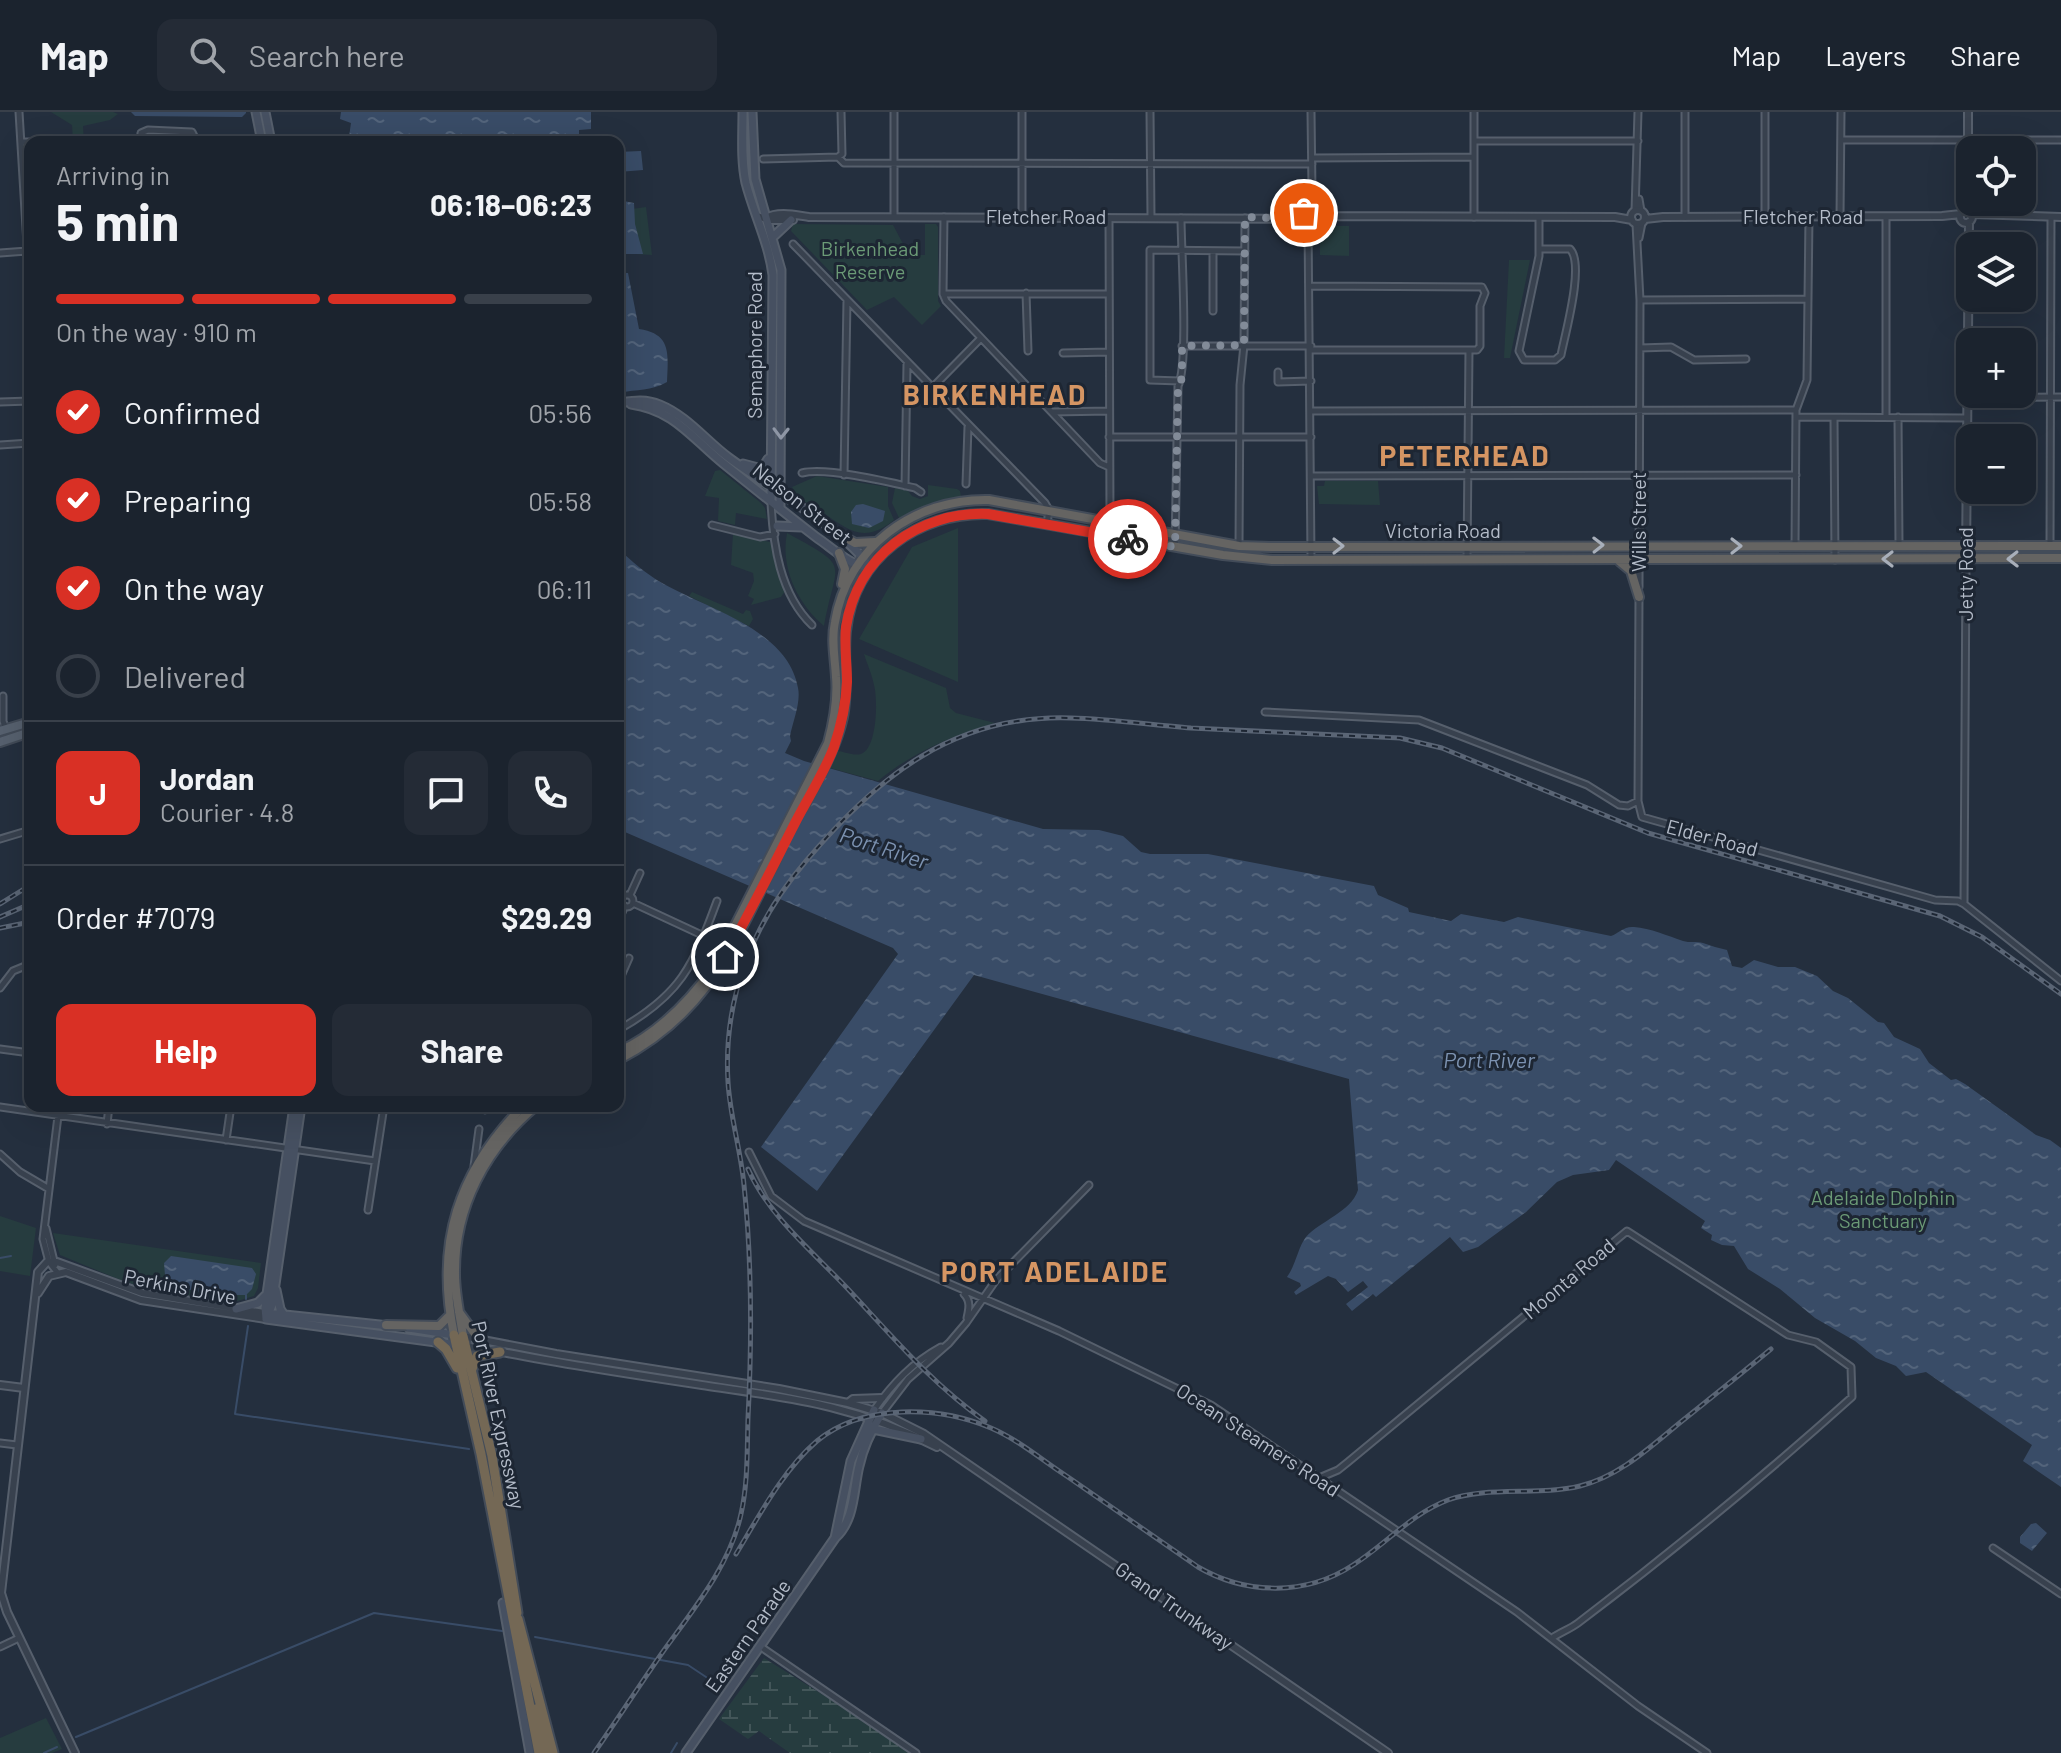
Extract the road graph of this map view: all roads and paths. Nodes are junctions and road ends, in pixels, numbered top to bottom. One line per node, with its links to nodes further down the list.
1 (19, 112): 28 (street)
2 (256, 112): 19 (main road)
3 (265, 112): 20 (main road)
4 (743, 112): 38 (main road, Semaphore Road)
5 (752, 112): 59 (main road, Semaphore Road)
6 (841, 112): 29 (street)
7 (894, 112): 33 (street)
8 (1022, 112): 34 (street)
9 (1150, 112): 35 (street)
10 (1311, 112): 32 (street)
11 (1474, 112): 26 (street)
12 (1638, 112): 27 (street, Wills Street)
13 (1685, 112): 51 (street)
14 (1765, 112): 52 (street)
15 (1841, 112): 22 (street)
16 (1968, 112): 21 (street, Jetty Road)
17 (141, 136): 18 (street)
18 (194, 136)
19 (261, 136)
20 (270, 136)
21 (1967, 136)
22 (1841, 140): 23 (street); 54 (street)
23 (1956, 140)
24 (2036, 140): 25 (street)
25 (2061, 140)
26 (1474, 141): 27 (street); 30 (street)
27 (1638, 141): 50 (street, Wills Street)
28 (22, 142): 36 (street)
29 (838, 157): 31 (street); 33 (street)
30 (1473, 157): 32 (street); 48 (street)
31 (763, 159)
32 (1312, 161): 35 (street); 47 (street)
33 (894, 163): 34 (street); 42 (street)
34 (1022, 163): 35 (street); 39 (street)
35 (1150, 163): 40 (street)
36 (24, 173)
37 (746, 216): 38 (street)
38 (757, 216): 59 (street, Fletcher Road); 118 (main road, Semaphore Road)
39 (1022, 216): 43 (street, Fletcher Road); 44 (street, Fletcher Road)
40 (1151, 216): 44 (street, Fletcher Road); 45 (street, Fletcher Road)
41 (809, 217): 42 (street, Fletcher Road); 59 (street, Fletcher Road); 60 (street, Fletcher Road)
42 (894, 217): 43 (street, Fletcher Road)
43 (944, 217): 71 (street)
44 (1109, 217): 72 (street)
45 (1181, 217): 46 (street, Fletcher Road); 64 (street)
46 (1245, 217): 47 (street, Fletcher Road); 67 (street)
47 (1311, 217): 48 (street, Fletcher Road); 69 (street)
48 (1474, 217): 49 (street, Fletcher Road)
49 (1539, 217): 50 (street, Fletcher Road); 63 (street)
50 (1638, 217): 51 (street, Fletcher Road); 75 (street, Wills Street)
51 (1685, 217): 52 (street, Fletcher Road)
52 (1765, 217): 53 (street, Fletcher Road)
53 (1809, 217): 54 (street, Fletcher Road); 74 (street)
54 (1840, 217): 55 (street, Fletcher Road)
55 (1886, 217): 56 (street, Fletcher Road); 107 (street)
56 (1966, 217): 57 (street, Fletcher Road); 77 (street, Jetty Road)
57 (2051, 217): 58 (street, Fletcher Road); 94 (street)
58 (2061, 217)
59 (766, 218): 60 (street, Fletcher Road); 61 (main road, Semaphore Road)
60 (791, 220): 61 (main road)
61 (773, 237): 131 (main road, Semaphore Road, one-way to 131)
62 (793, 244): 73 (street)
63 (1539, 249): 63 (street)
64 (1181, 250): 66 (street); 80 (street); 90 (street)
65 (24, 251): 68 (street)
66 (1213, 251): 67 (street); 76 (street)
67 (1245, 251): 79 (street)
68 (0, 253)
69 (1310, 286): 81 (street); 83 (street)
70 (1026, 293): 71 (street); 72 (street); 84 (street)
71 (943, 294): 78 (street)
72 (1109, 294): 85 (street)
73 (847, 299): 88 (street); 123 (street)
74 (1808, 299): 75 (street); 106 (street)
75 (1640, 300): 82 (street, Wills Street)
76 (1213, 311)
77 (1967, 328)
78 (981, 338): 92 (street); 105 (street)
79 (1244, 345): 80 (street); 81 (street); 114 (street)
80 (1182, 346): 90 (street)
81 (1311, 348): 83 (street); 91 (street)
82 (1640, 348): 87 (street); 101 (street, Wills Street)
83 (1469, 350): 104 (street)
84 (1028, 351)
85 (1109, 352): 86 (street); 102 (street)
86 (1063, 353)
87 (1746, 359)
88 (908, 363): 92 (street); 128 (street)
89 (1278, 372): 91 (street)
90 (1180, 381): 113 (street)
91 (1311, 381): 103 (street)
92 (932, 388): 111 (street)
93 (2036, 397): 94 (street)
94 (2050, 397): 95 (street); 150 (street)
95 (2061, 397)
96 (24, 401): 97 (street)
97 (0, 402)
98 (624, 402): 119 (main road, Nelson Street)
99 (624, 404): 132 (main road, Nelson Street)
100 (1967, 408): 110 (street, Jetty Road)
101 (1639, 410): 104 (street); 106 (street); 122 (street, Wills Street)
102 (1109, 411): 105 (street); 112 (street)
103 (1311, 411): 104 (street); 115 (street)
104 (1470, 411): 124 (street)
105 (1052, 412): 120 (street)
106 (1796, 414): 109 (street); 125 (street)
107 (1886, 417): 108 (street); 109 (street)
108 (1898, 417): 110 (street); 143 (street)
109 (1834, 418): 145 (street)
110 (1967, 418): 149 (street, Jetty Road)
111 (968, 426): 127 (street); 134 (street)
112 (1109, 437): 113 (street); 120 (street)
113 (1177, 437): 114 (street); 141 (street)
114 (1240, 437): 115 (street); 146 (street)
115 (1311, 437): 126 (street)
116 (24, 443): 117 (street)
117 (0, 445)
118 (770, 454): 119 (main road); 129 (main road, Semaphore Road)
119 (726, 457): 129 (main road, Nelson Street)
120 (1109, 467): 135 (street)
121 (802, 473): 123 (street)
122 (1638, 474): 124 (street); 125 (street); 144 (street, Wills Street)
123 (844, 475): 128 (street)
124 (1468, 475): 126 (street); 154 (street)
125 (1796, 475): 148 (street)
126 (1311, 476): 147 (street)
127 (966, 484)
128 (905, 486): 130 (street)
129 (770, 487): 131 (main road, Nelson Street); 132 (main road, Semaphore Road)
130 (921, 492)
131 (780, 494): 133 (main road, Semaphore Road); 139 (main road, Nelson Street)
132 (771, 501): 133 (main road, Nelson Street); 140 (street, Semaphore Road)
133 (780, 508): 138 (main road, Nelson Street); 140 (street, Semaphore Road)
134 (1049, 510): 135 (highway, Victoria Road); 137 (street); 142 (highway, Victoria Road)
135 (1110, 521): 141 (highway, Victoria Road)
136 (712, 525): 140 (street)
137 (1046, 525): 152 (highway); 165 (highway)
138 (804, 527): 140 (main road); 155 (main road, Nelson Street)
139 (828, 528): 142 (highway); 164 (main road, Nelson Street)
140 (776, 530): 167 (street, Semaphore Road)
141 (1177, 533): 146 (highway, Victoria Road); 152 (street)
142 (877, 542): 164 (highway, Victoria Road)
143 (1899, 544): 145 (highway, Victoria Road); 149 (highway, Victoria Road)
144 (1639, 545): 148 (highway, Victoria Road, one-way to 148); 154 (highway, Victoria Road, one-way to 144); 160 (street, Wills Street)
145 (1835, 545): 148 (highway, Victoria Road); 163 (street)
146 (1239, 546): 153 (highway, Victoria Road)
147 (1311, 546): 153 (highway, Victoria Road); 154 (highway, Victoria Road, one-way to 154); 157 (street)
148 (1795, 546)
149 (1966, 546): 150 (highway, Victoria Road); 161 (street, Jetty Road)
150 (2050, 546): 151 (highway, Victoria Road)
151 (2061, 546)
152 (1175, 547): 162 (highway)
153 (1271, 547): 162 (highway)
154 (1468, 547): 158 (street)
155 (839, 553): 164 (main road, Nelson Street); 168 (highway)
156 (2061, 558): 161 (highway, Victoria Road, one-way to 161)
157 (1311, 559): 158 (highway, Victoria Road); 162 (highway)
158 (1467, 559): 159 (highway, Victoria Road)
159 (1617, 559): 160 (highway, Victoria Road); 166 (highway)
160 (1639, 559): 163 (highway, Victoria Road); 166 (street, Wills Street)
161 (1966, 559): 163 (highway, Victoria Road, one-way to 163); 183 (street, Jetty Road)
162 (1272, 560)
163 (1835, 560)
164 (858, 564): 165 (main road, Nelson Street); 168 (highway)
165 (870, 568): 173 (highway)
166 (1639, 597): 175 (street, Wills Street)
167 (812, 625)
168 (833, 636): 173 (highway)
169 (3, 696): 174 (street)
170 (1265, 712): 175 (street)
171 (24, 725): 174 (main road)
172 (24, 733): 174 (main road)
173 (834, 733): 186 (highway)
174 (4, 735)
175 (1638, 801): 183 (street, Elder Road)
176 (24, 832): 177 (street)
177 (0, 839)
178 (640, 873): 179 (street)
179 (630, 895): 180 (street); 182 (street)
180 (624, 896)
181 (717, 901): 185 (street)
182 (633, 903): 184 (street); 185 (street)
183 (1964, 904): 190 (street, Elder Road)
184 (625, 906)
185 (704, 936): 192 (street)
186 (730, 942): 194 (highway); 196 (highway)
187 (629, 958): 189 (street)
188 (24, 966): 191 (street)
189 (624, 969)
190 (2061, 981)
191 (0, 988)
192 (624, 1027)
193 (0, 1049): 195 (street)
194 (624, 1049)
195 (24, 1052)
196 (624, 1057)
197 (0, 1107): 198 (street)
198 (24, 1111)
199 (32, 1112): 207 (street)
200 (108, 1112): 208 (street)
201 (230, 1112): 210 (street)
202 (294, 1112): 211 (main road)
203 (300, 1112): 211 (main road)
204 (383, 1112): 214 (street)
205 (517, 1112): 215 (highway, Port River Expressway)
206 (529, 1112): 226 (highway, Port River Expressway)
207 (58, 1116): 208 (street); 217 (street)
208 (107, 1124): 210 (street)
209 (479, 1129): 215 (street)
210 (226, 1140): 211 (street)
211 (292, 1149): 214 (street); 221 (main road)
212 (749, 1152): 222 (street, Ocean Steamers Road)
213 (0, 1154): 217 (street)
214 (375, 1161): 218 (street)
215 (474, 1167): 226 (highway, Port River Expressway)
216 (1089, 1185): 224 (street, Eastern Parade)
217 (49, 1189): 219 (street)
218 (368, 1210)
219 (52, 1262): 220 (street); 223 (street); 225 (street, Perkins Drive)
220 (57, 1272): 223 (street); 227 (street, Perkins Drive)
221 (272, 1290): 225 (main road); 227 (main road); 228 (main road)
222 (961, 1290): 224 (street, Ocean Steamers Road); 229 (street)
223 (36, 1300): 238 (street)
224 (983, 1300): 229 (street, Eastern Parade); 248 (street, Ocean Steamers Road)
225 (236, 1309): 227 (street, Perkins Drive)
226 (455, 1313): 230 (highway); 231 (highway); 232 (highway, Port River Expressway)
227 (267, 1315): 228 (main road, Perkins Drive); 233 (main road, Perkins Drive)
228 (284, 1315): 230 (main road, Perkins Drive)
229 (966, 1323): 234 (street, Eastern Parade)
230 (386, 1325): 232 (main road, Perkins Drive)
231 (478, 1338): 232 (street, Perkins Drive); 240 (street, Perkins Drive)
232 (460, 1340): 233 (main road, Perkins Drive); 235 (street, Perkins Drive); 236 (highway, Port River Expressway); 241 (highway, Port River Expressway)
233 (438, 1342): 241 (highway)
234 (949, 1343): 239 (street, Eastern Parade); 242 (street, Eastern Parade)
235 (501, 1352): 236 (highway); 242 (street, Perkins Drive)
236 (471, 1372): 255 (highway, Port River Expressway)
237 (0, 1385): 238 (street)
238 (24, 1388): 246 (street)
239 (882, 1398): 240 (street); 242 (street, Eastern Parade)
240 (848, 1403): 242 (street, Perkins Drive)
241 (470, 1408): 249 (highway, Port River Expressway)
242 (876, 1415): 243 (main road, Eastern Parade); 244 (street, Grand Trunkway); 247 (street, Grand Trunkway); 250 (main road, Eastern Parade)
243 (873, 1429): 244 (main road); 250 (main road, Eastern Parade)
244 (921, 1439): 247 (street, Grand Trunkway)
245 (0, 1443): 246 (street)
246 (17, 1445): 254 (street)
247 (961, 1460): 268 (street, Grand Trunkway)
248 (1319, 1478): 257 (street, Ocean Steamers Road); 257 (street, Moonta Road)
249 (495, 1528): 253 (highway); 260 (highway, Port River Expressway)
250 (835, 1538): 259 (main road, Eastern Parade)
251 (1993, 1548): 252 (street)
252 (2061, 1594)
253 (503, 1603): 262 (main road)
254 (3, 1613): 256 (street)
255 (518, 1619): 260 (highway, Port River Expressway); 265 (highway)
256 (19, 1638): 258 (street); 261 (street)
257 (1552, 1638): 269 (street, Ocean Steamers Road)
258 (0, 1647)
259 (761, 1647): 266 (main road, Eastern Parade); 267 (street)
260 (538, 1737): 263 (highway, Port River Expressway); 264 (highway, Port River Expressway)
261 (75, 1753)
262 (530, 1753)
263 (539, 1753)
264 (545, 1753)
265 (553, 1753)
266 (686, 1753)
267 (916, 1753)
268 (1388, 1753)
269 (1707, 1753)

